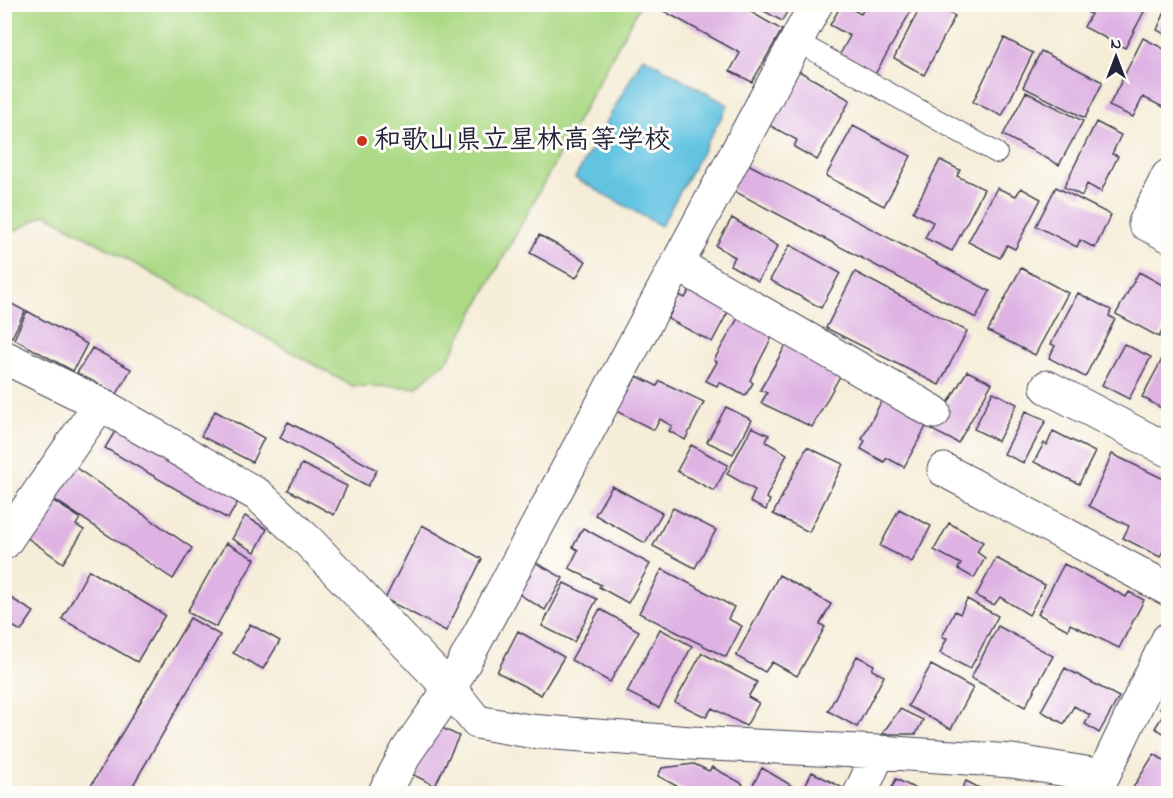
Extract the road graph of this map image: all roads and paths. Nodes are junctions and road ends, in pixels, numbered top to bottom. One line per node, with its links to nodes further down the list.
1 (816, 4): 2 (street)
2 (796, 41): 3 (lane); 6 (street)
3 (997, 153)
4 (1168, 176): 5 (street)
5 (1168, 235)
6 (677, 264): 10 (street); 16 (street)
7 (4, 357): 9 (street)
8 (1047, 387): 11 (street)
9 (100, 404): 13 (street); 16 (street)
10 (934, 412)
11 (1168, 450)
12 (944, 470): 14 (street)
13 (4, 543)
14 (1168, 590)
15 (1168, 639): 18 (street)
16 (450, 689): 17 (street); 19 (street)
17 (879, 752): 18 (street); 20 (street)
18 (1098, 785)
19 (384, 794)
20 (860, 794)

